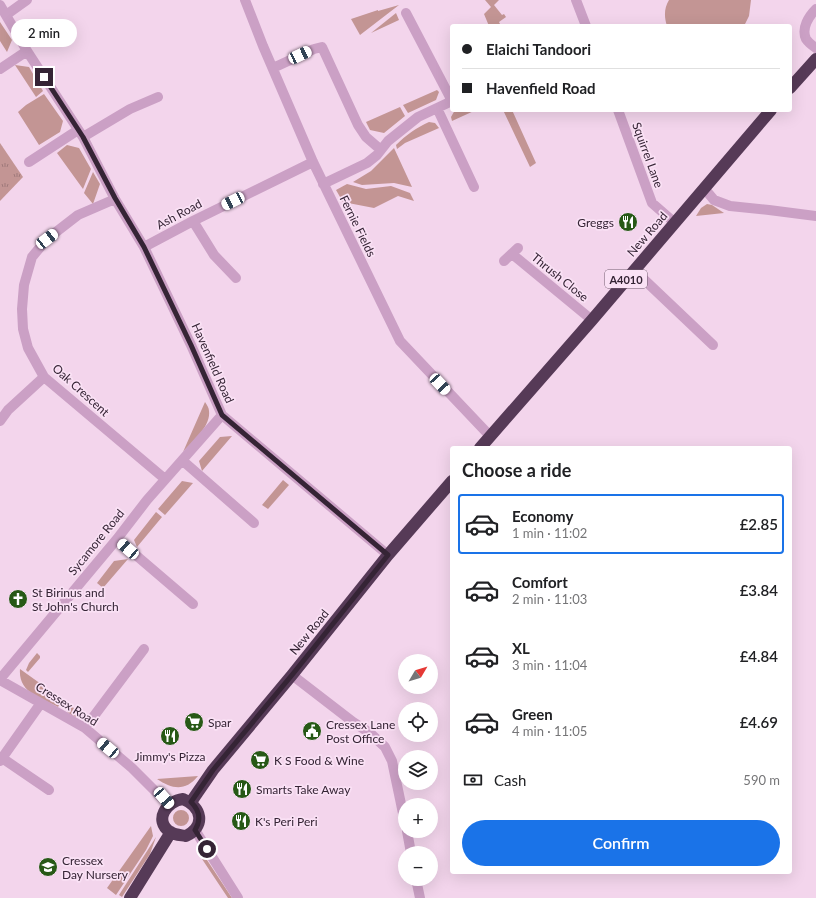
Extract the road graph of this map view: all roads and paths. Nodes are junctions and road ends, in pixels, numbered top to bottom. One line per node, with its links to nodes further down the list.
1 (27, 0): 7 (street)
2 (245, 0): 13 (street, Fernie Fields)
3 (576, 0): 8 (street)
4 (0, 5): 7 (street, Havenfield Road)
5 (816, 9): 9 (street)
6 (406, 13): 16 (street)
7 (6, 15): 10 (street, Havenfield Road)
8 (585, 24)
9 (816, 48)
10 (27, 51): 12 (street); 21 (street, Havenfield Road)
11 (816, 59): 14 (highway)
12 (0, 68)
13 (273, 68): 22 (street); 24 (street, Fernie Fields)
14 (792, 86)
15 (158, 97): 21 (street)
16 (450, 97)
17 (450, 102): 18 (street)
18 (437, 108): 22 (street); 26 (street)
19 (619, 112): 31 (street, Squirrel Lane)
20 (769, 112): 27 (highway, New Road / A4010)
21 (80, 134): 23 (street); 28 (street, Havenfield Road)
22 (381, 150): 25 (street)
23 (29, 162)
24 (313, 162): 25 (street, Fernie Fields); 30 (street, Ash Road)
25 (323, 184): 41 (street, Fernie Fields)
26 (474, 187)
27 (704, 188): 29 (street); 31 (highway, New Road / A4010)
28 (115, 198): 32 (street, Havenfield Road); 38 (street, Oak Crescent)
29 (816, 216)
30 (193, 221): 32 (street, Ash Road); 35 (street)
31 (674, 223): 34 (highway, New Road / A4010)
32 (144, 247): 39 (street, Havenfield Road)
33 (511, 254): 36 (street, Thrush Close)
34 (634, 270): 36 (highway, New Road / A4010); 37 (street)
35 (236, 278)
36 (592, 320): 41 (highway, New Road / A4010)
37 (713, 345)
38 (44, 377): 40 (street); 44 (street, Oak Crescent)
39 (222, 415): 43 (street, Sycamore Road); 48 (street, Havenfield Road)
40 (0, 421)
41 (490, 436): 42 (highway, New Road / A4010)
42 (482, 446)
43 (183, 461): 44 (street, Sycamore Road); 46 (street)
44 (165, 479): 47 (street, Sycamore Road)
45 (450, 483): 48 (highway, New Road)
46 (254, 523)
47 (117, 539): 49 (street); 52 (street, Sycamore Road)
48 (388, 555): 51 (highway, New Road)
49 (193, 604)
50 (144, 649): 54 (street)
51 (292, 675): 57 (street); 58 (highway, New Road)
52 (0, 679): 53 (street, Cressex Road)
53 (42, 703): 54 (street, Cressex Road); 55 (street)
54 (85, 728): 59 (street, Cressex Road)
55 (1, 759): 56 (street)
56 (49, 790)
57 (400, 798)
58 (191, 802): 59 (highway); 60 (highway)
59 (169, 804): 61 (highway)
60 (195, 830): 61 (highway); 64 (street)
61 (171, 832): 63 (highway)
62 (417, 886): 65 (street)
63 (130, 898)
64 (238, 898)
65 (420, 898)

